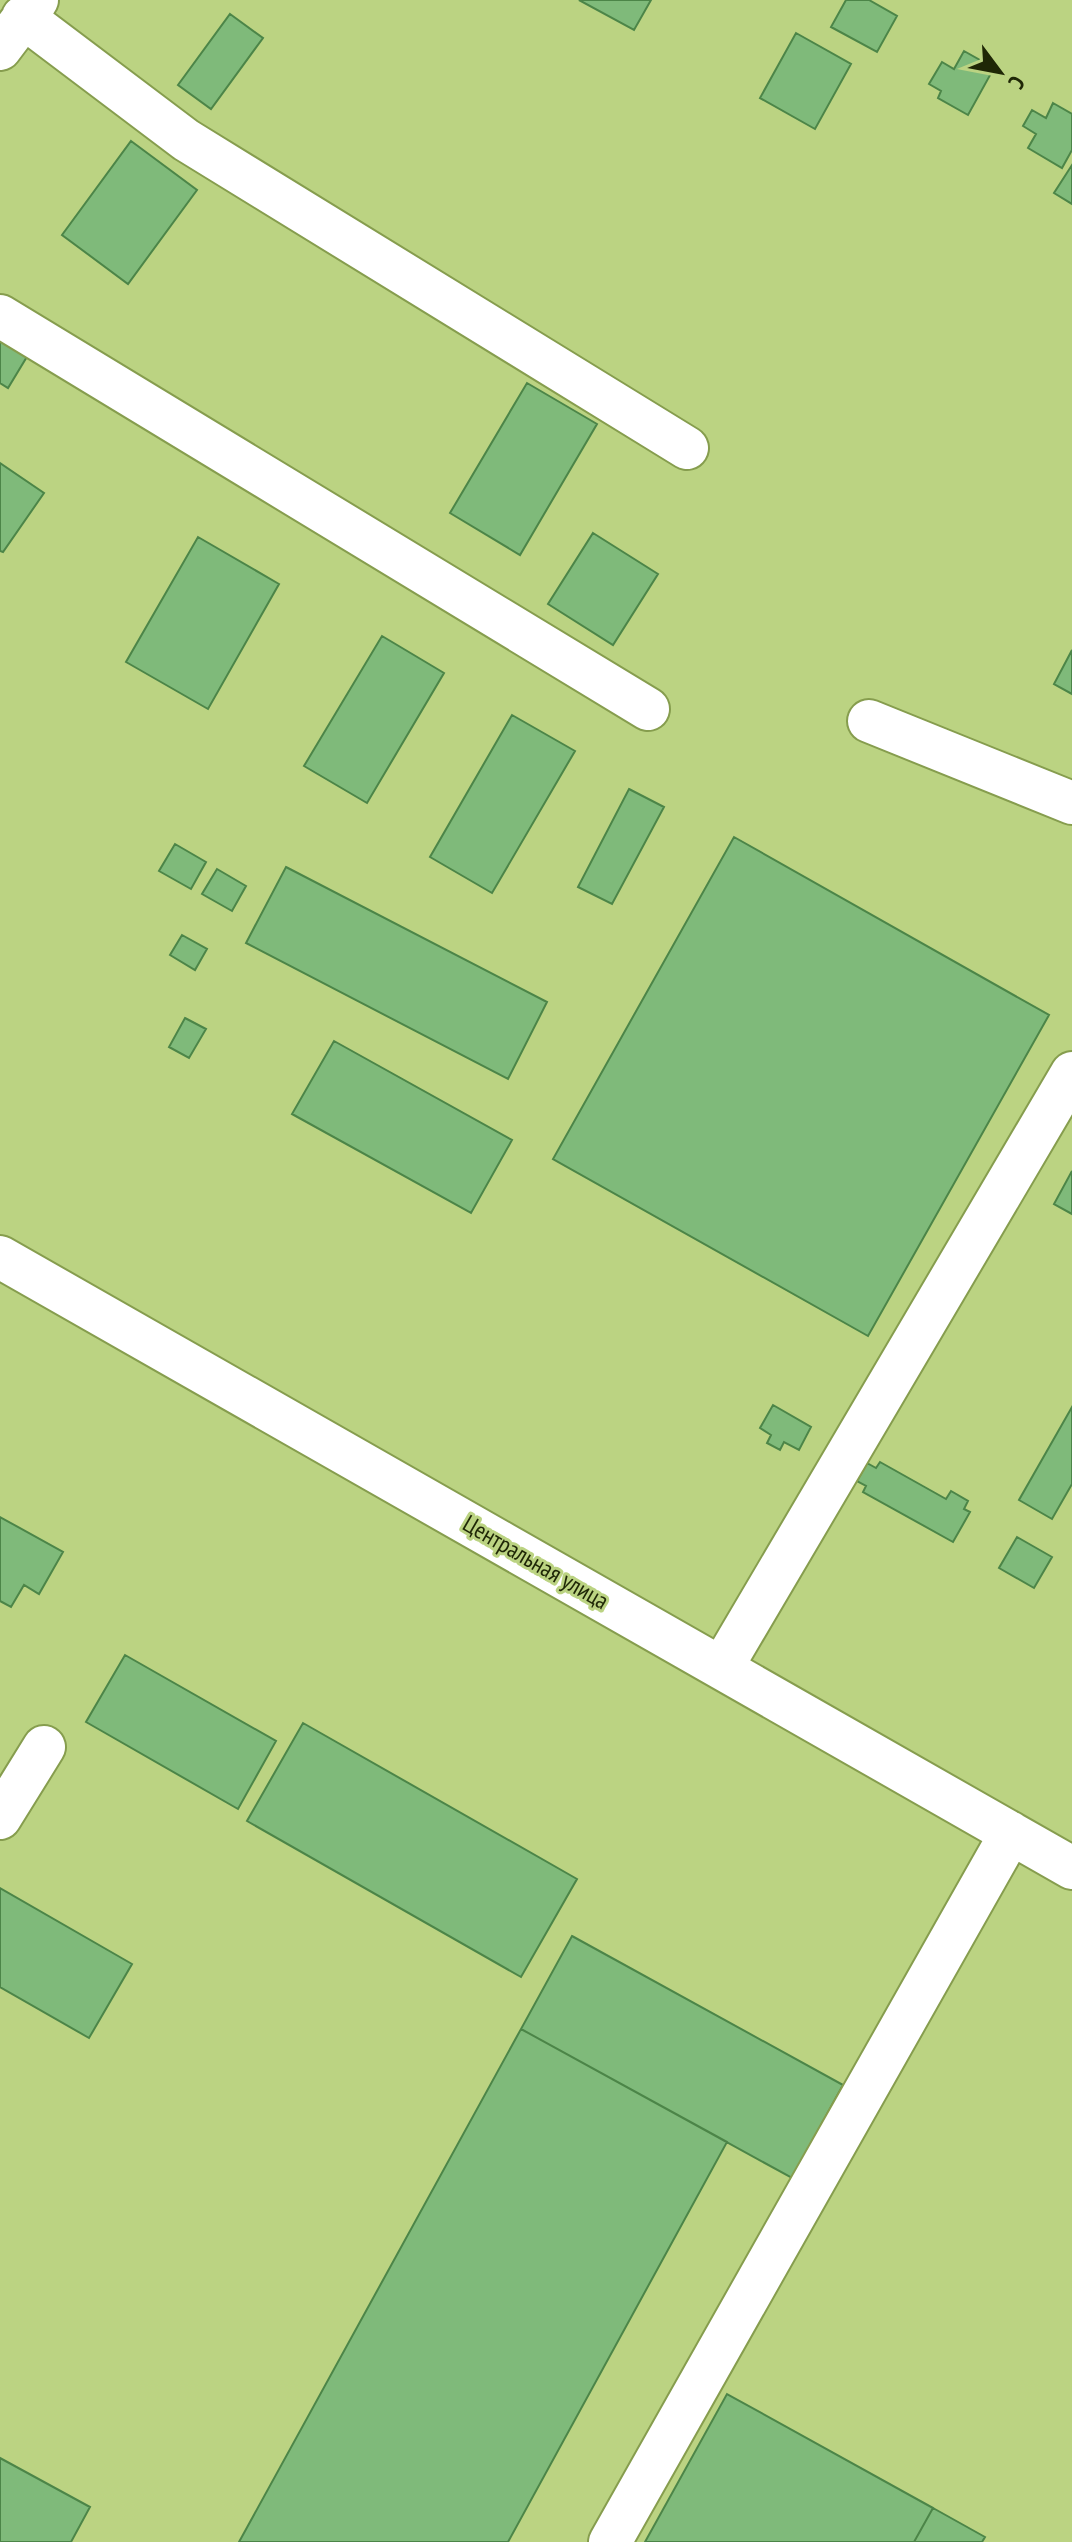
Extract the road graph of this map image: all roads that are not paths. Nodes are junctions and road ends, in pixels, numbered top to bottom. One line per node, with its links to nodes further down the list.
1 (20, 22): 3 (street)
2 (0, 316): 4 (street)
3 (687, 448)
4 (648, 709)
5 (869, 721): 6 (street)
6 (1072, 803)
7 (1072, 1073): 9 (street)
8 (0, 1257): 9 (street, Центральная улица)
9 (722, 1667): 12 (street, Центральная улица)
10 (44, 1747): 11 (street)
11 (0, 1818)
12 (1011, 1833): 13 (street, Центральная улица); 14 (street)
13 (1072, 1868)
14 (610, 2542)

